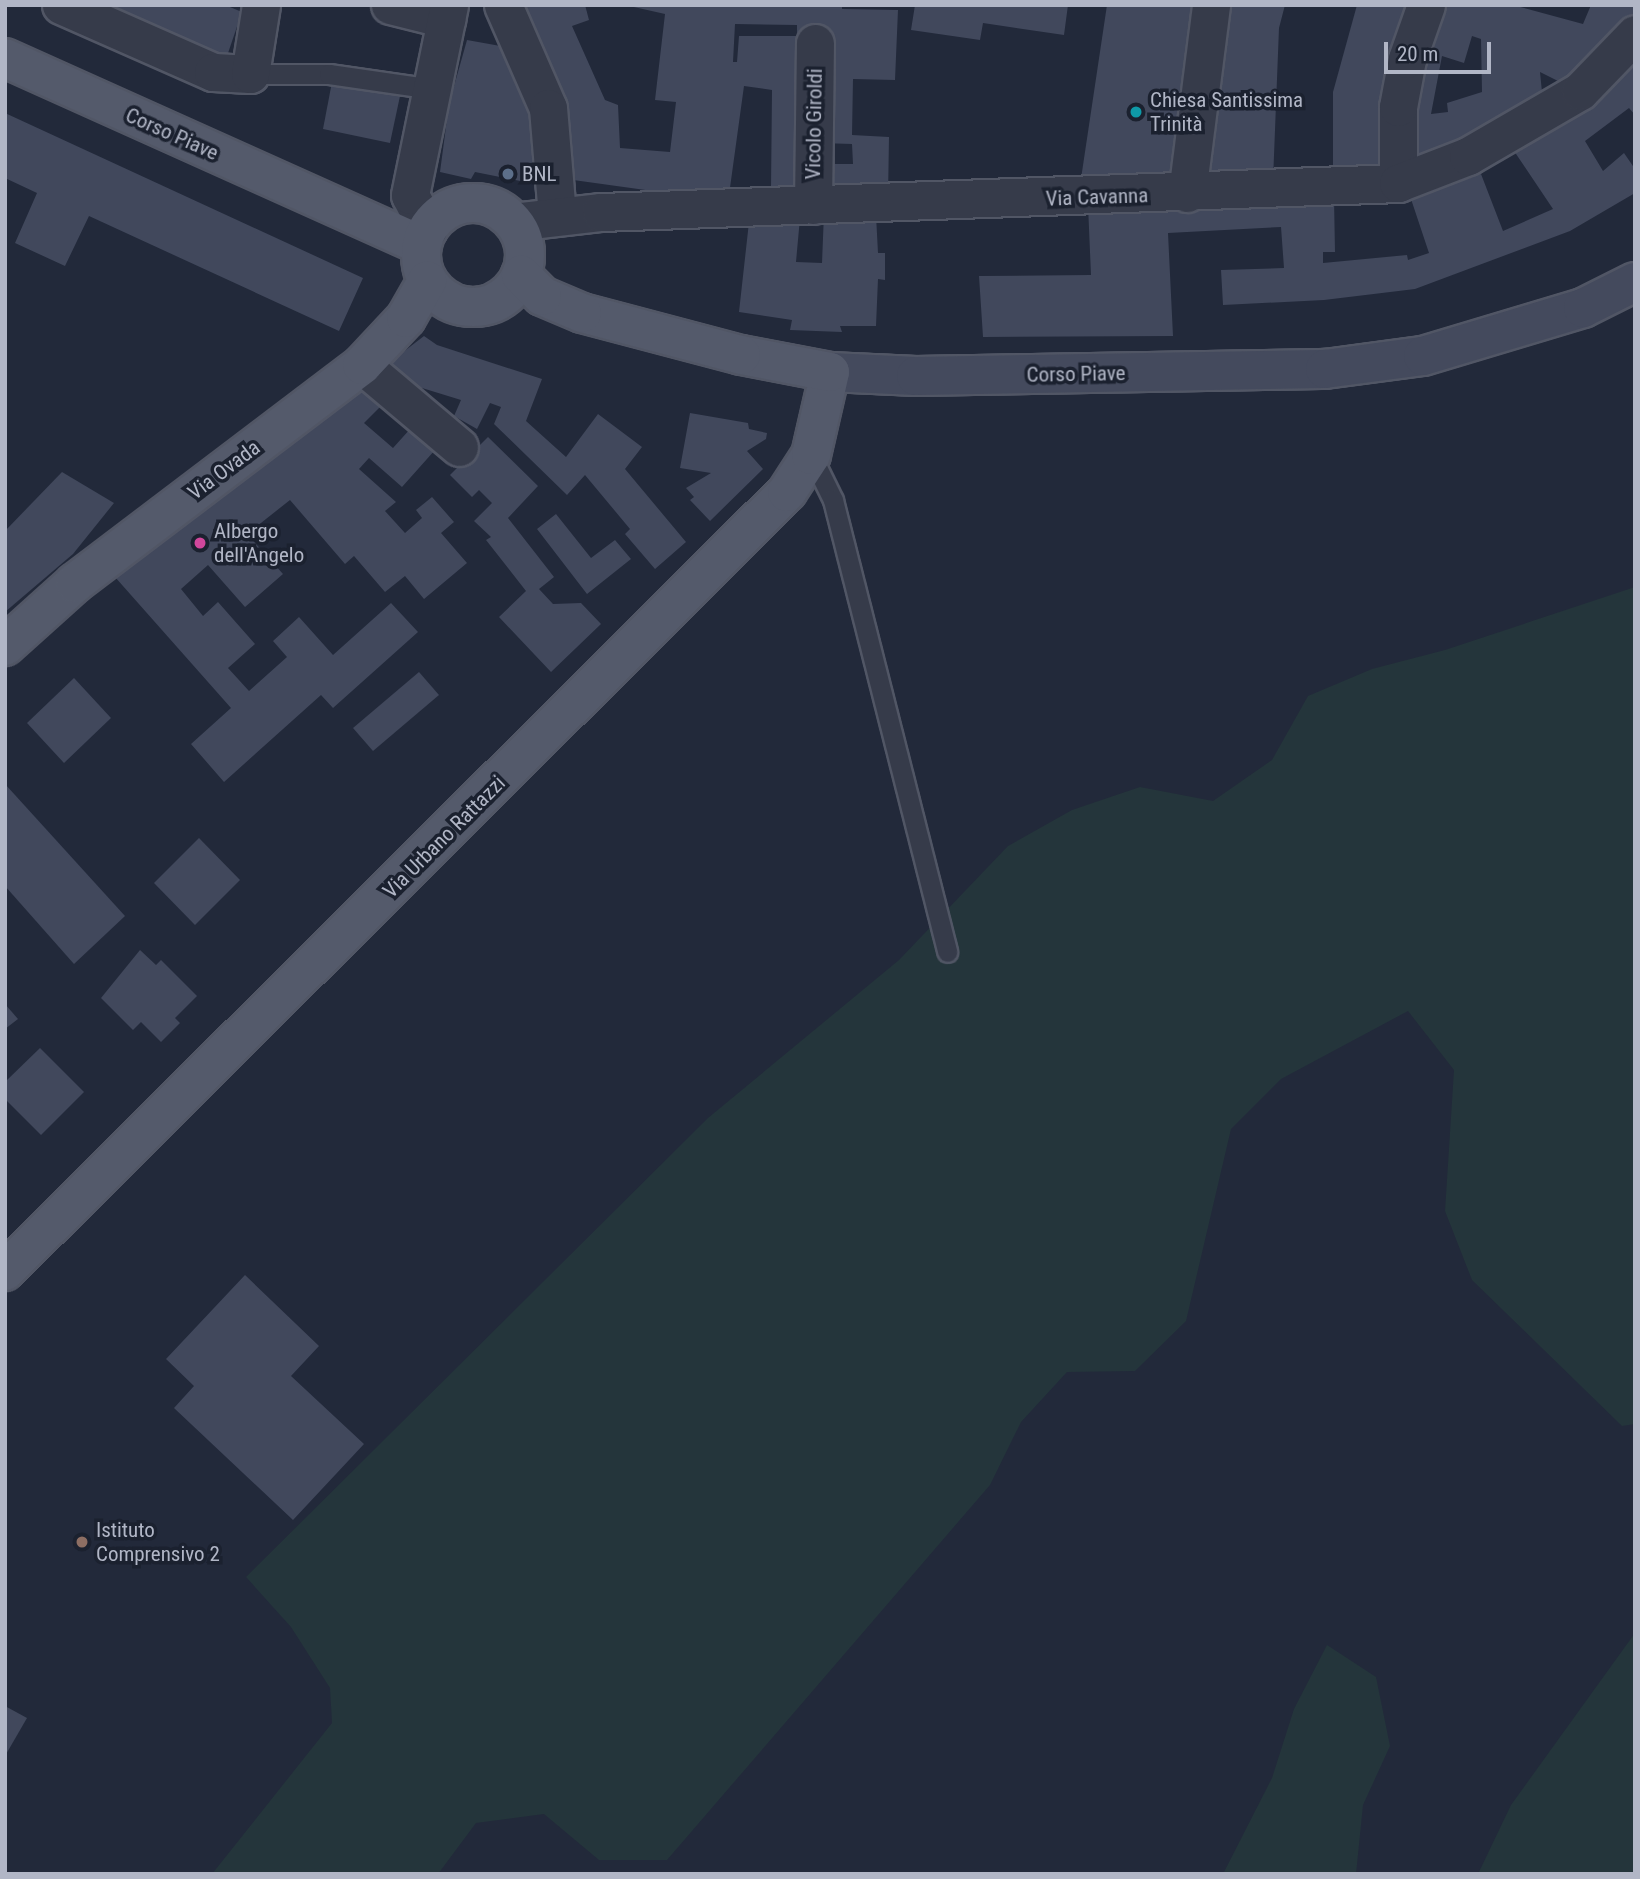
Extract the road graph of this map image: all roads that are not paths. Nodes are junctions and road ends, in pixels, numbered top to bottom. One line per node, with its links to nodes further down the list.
1 (61, 5): 11 (street)
2 (261, 5): 11 (street)
3 (390, 5): 7 (street)
4 (503, 5): 18 (street)
5 (1211, 5): 14 (street)
6 (1426, 5): 13 (street)
7 (448, 12): 12 (street)
8 (1635, 34): 13 (street, Via Cavanna)
9 (815, 43): 16 (street, Vicolo Giroldi)
10 (5, 58): 17 (main road, Corso Piave)
11 (250, 74): 12 (lane)
12 (433, 89): 15 (street)
13 (1398, 183): 14 (street, Via Cavanna)
14 (1187, 193): 16 (street, Via Cavanna)
15 (410, 195): 17 (street, Corso Piave); 20 (street)
16 (813, 205): 18 (street, Via Cavanna)
17 (340, 209): 20 (main road, Corso Piave)
18 (557, 215): 19 (street, Via Cavanna)
19 (513, 222): 20 (main road); 21 (main road)
20 (426, 252): 21 (main road, Corso Piave); 23 (main road, Via Ovada)
21 (521, 275): 24 (main road, Corso Piave)
22 (1635, 282): 24 (main road, Corso Piave)
23 (362, 365): 25 (street); 27 (main road, Via Ovada)
24 (830, 372): 26 (main road, Via Urbano Rattazzi)
25 (460, 447)
26 (811, 455): 28 (lane); 29 (main road, Via Urbano Rattazzi)
27 (5, 646)
28 (947, 952)
29 (5, 1271)

